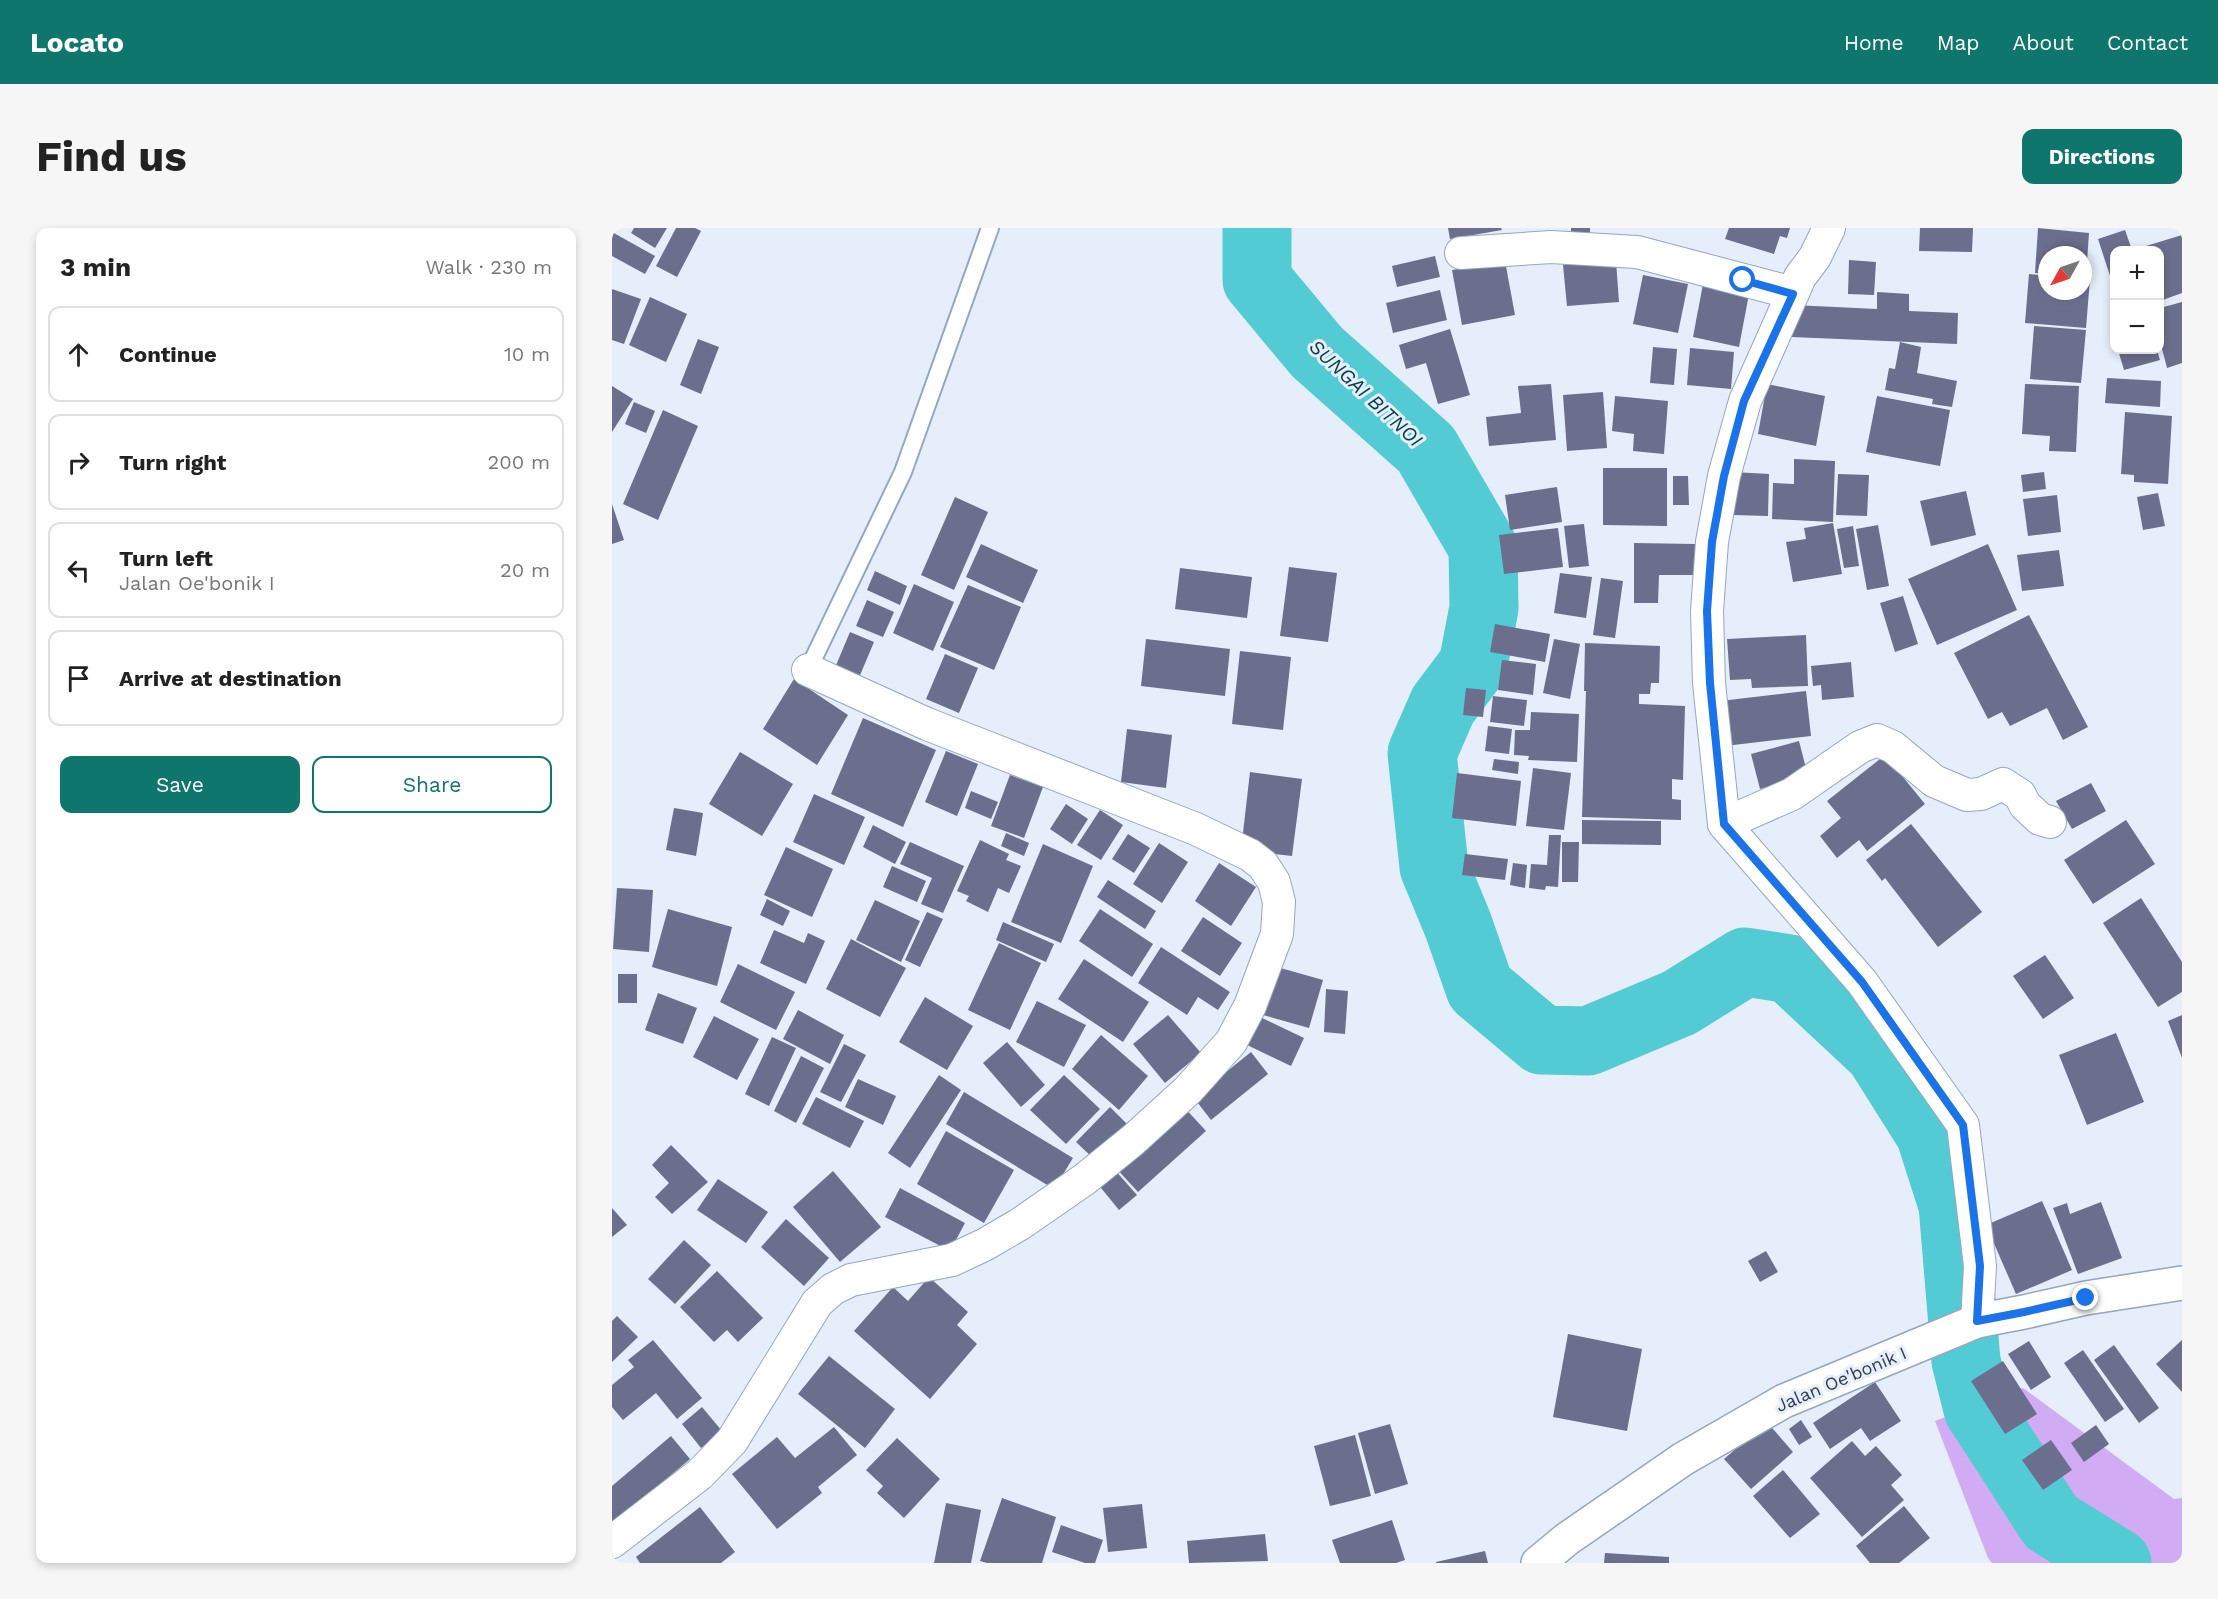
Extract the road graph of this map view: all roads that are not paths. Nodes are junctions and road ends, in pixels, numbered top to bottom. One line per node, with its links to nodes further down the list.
1 (990, 228): 5 (lane)
2 (1829, 228): 4 (street)
3 (1461, 253): 4 (street)
4 (1793, 294): 7 (street)
5 (808, 670): 10 (street)
6 (2050, 822): 7 (street)
7 (1724, 824): 9 (street)
8 (2182, 1283): 9 (street, Jalan Oe'bonik I)
9 (1977, 1321): 11 (street, Jalan Oe'bonik I)
10 (612, 1542)
11 (1538, 1563)

